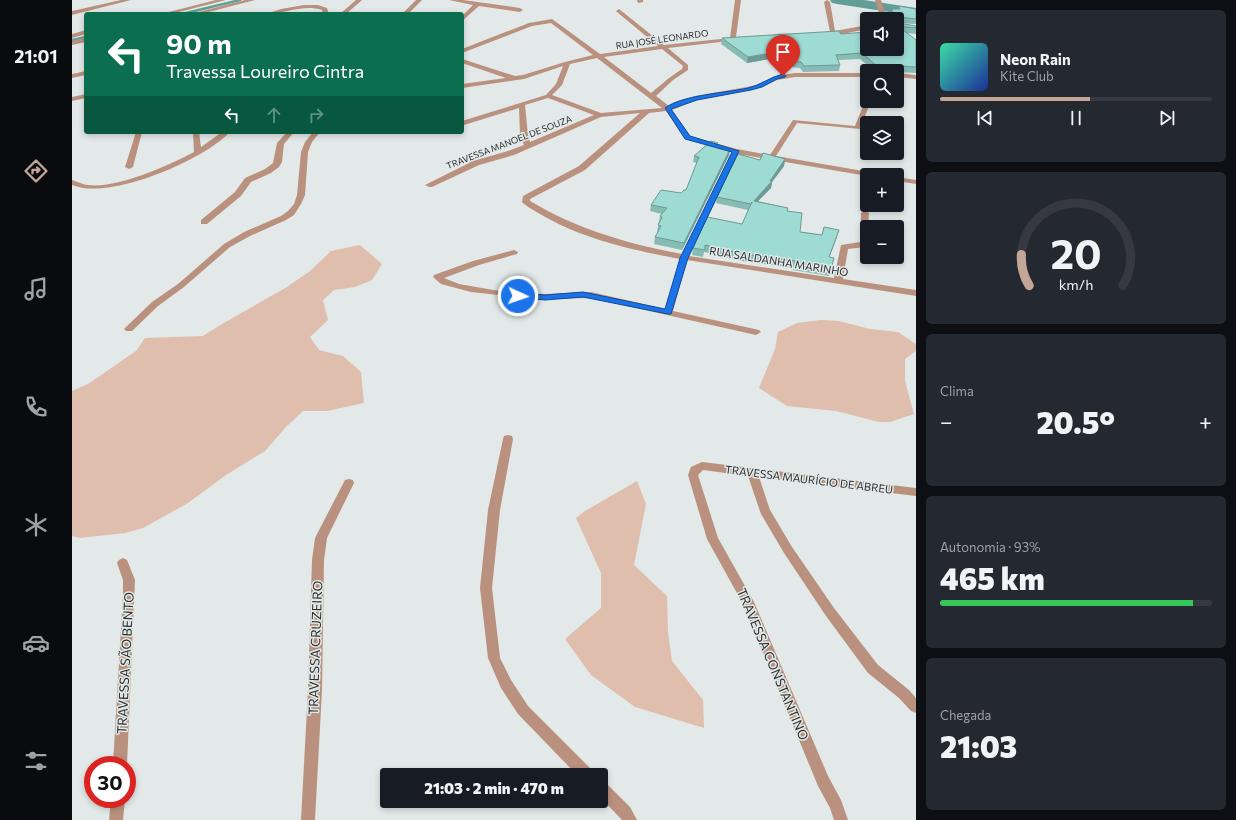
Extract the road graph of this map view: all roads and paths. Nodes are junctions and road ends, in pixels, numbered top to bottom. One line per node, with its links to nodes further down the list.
1 (128, 0): 18 (street)
2 (221, 0): 12 (street)
3 (252, 0): 13 (street)
4 (359, 0): 16 (street)
5 (419, 0): 17 (street)
6 (452, 0): 9 (street)
7 (738, 0): 26 (street)
8 (827, 2): 23 (street)
9 (477, 4): 10 (street); 20 (street)
10 (520, 10)
11 (619, 11): 32 (street)
12 (172, 12)
13 (202, 12)
14 (278, 12): 15 (street)
15 (326, 12)
16 (344, 12)
17 (407, 12)
18 (72, 13): 19 (street)
19 (84, 16)
20 (464, 17)
21 (860, 28): 23 (street)
22 (84, 33): 25 (street)
23 (833, 34): 24 (street)
24 (819, 35)
25 (72, 36)
26 (733, 39): 27 (street, RUA JOSÉ LEONARDO); 32 (street, RUA JOSÉ LEONARDO)
27 (740, 39)
28 (84, 41): 29 (street)
29 (72, 44)
30 (464, 46): 31 (street)
31 (473, 47): 33 (street); 34 (street)
32 (663, 47): 34 (street, RUA JOSÉ LEONARDO); 46 (street)
33 (464, 50)
34 (599, 56): 36 (street, RUA JOSÉ LEONARDO); 46 (street)
35 (464, 62): 42 (street)
36 (567, 63): 42 (street, RUA JOSÉ LEONARDO); 45 (street)
37 (84, 73): 39 (street)
38 (860, 75): 49 (street, TRAVESSA MANOEL DE SOUZA)
39 (72, 76)
40 (904, 76): 41 (street)
41 (916, 77)
42 (515, 78): 43 (street, RUA JOSÉ LEONARDO)
43 (464, 86)
44 (84, 96): 47 (street)
45 (548, 96): 48 (street); 52 (street)
46 (652, 96): 49 (street)
47 (72, 99)
48 (522, 105): 53 (street); 59 (street)
49 (668, 108): 51 (street, TRAVESSA MANOEL DE SOUZA); 60 (street)
50 (865, 108): 62 (street)
51 (648, 111): 52 (street, TRAVESSA MANOEL DE SOUZA); 72 (street, RUA SALDANHA MARINHO)
52 (600, 115): 59 (street, TRAVESSA MANOEL DE SOUZA)
53 (464, 124)
54 (138, 134): 63 (street)
55 (196, 134): 61 (street)
56 (224, 134): 61 (street)
57 (289, 134): 70 (street)
58 (315, 134): 76 (street)
59 (528, 145): 68 (street, TRAVESSA MANOEL DE SOUZA)
60 (736, 151): 62 (street); 72 (street)
61 (198, 153): 66 (street)
62 (772, 158): 64 (street)
63 (129, 168)
64 (860, 173)
65 (904, 180): 67 (street)
66 (72, 182)
67 (916, 182)
68 (429, 185)
69 (865, 213): 73 (street)
70 (204, 222)
71 (514, 252): 75 (street)
72 (684, 258): 73 (street, RUA SALDANHA MARINHO); 75 (street)
73 (838, 282): 74 (street, RUA SALDANHA MARINHO)
74 (916, 294)
75 (668, 312): 77 (street)
76 (129, 329)
77 (756, 332)
78 (508, 439): 86 (street)
79 (702, 466): 80 (street, TRAVESSA MAURÍCIO DE ABREU); 92 (street, TRAVESSA CONSTANTINO)
80 (752, 471): 82 (street, TRAVESSA MAURÍCIO DE ABREU); 84 (street)
81 (349, 483): 90 (street, TRAVESSA CRUZEIRO)
82 (916, 492)
83 (123, 563): 85 (street, TRAVESSA SÃO BENTO)
84 (916, 706)
85 (120, 756)
86 (580, 768)
87 (608, 795): 91 (street)
88 (117, 808): 89 (street)
89 (116, 820)
90 (308, 820)
91 (630, 820)
92 (841, 820)

